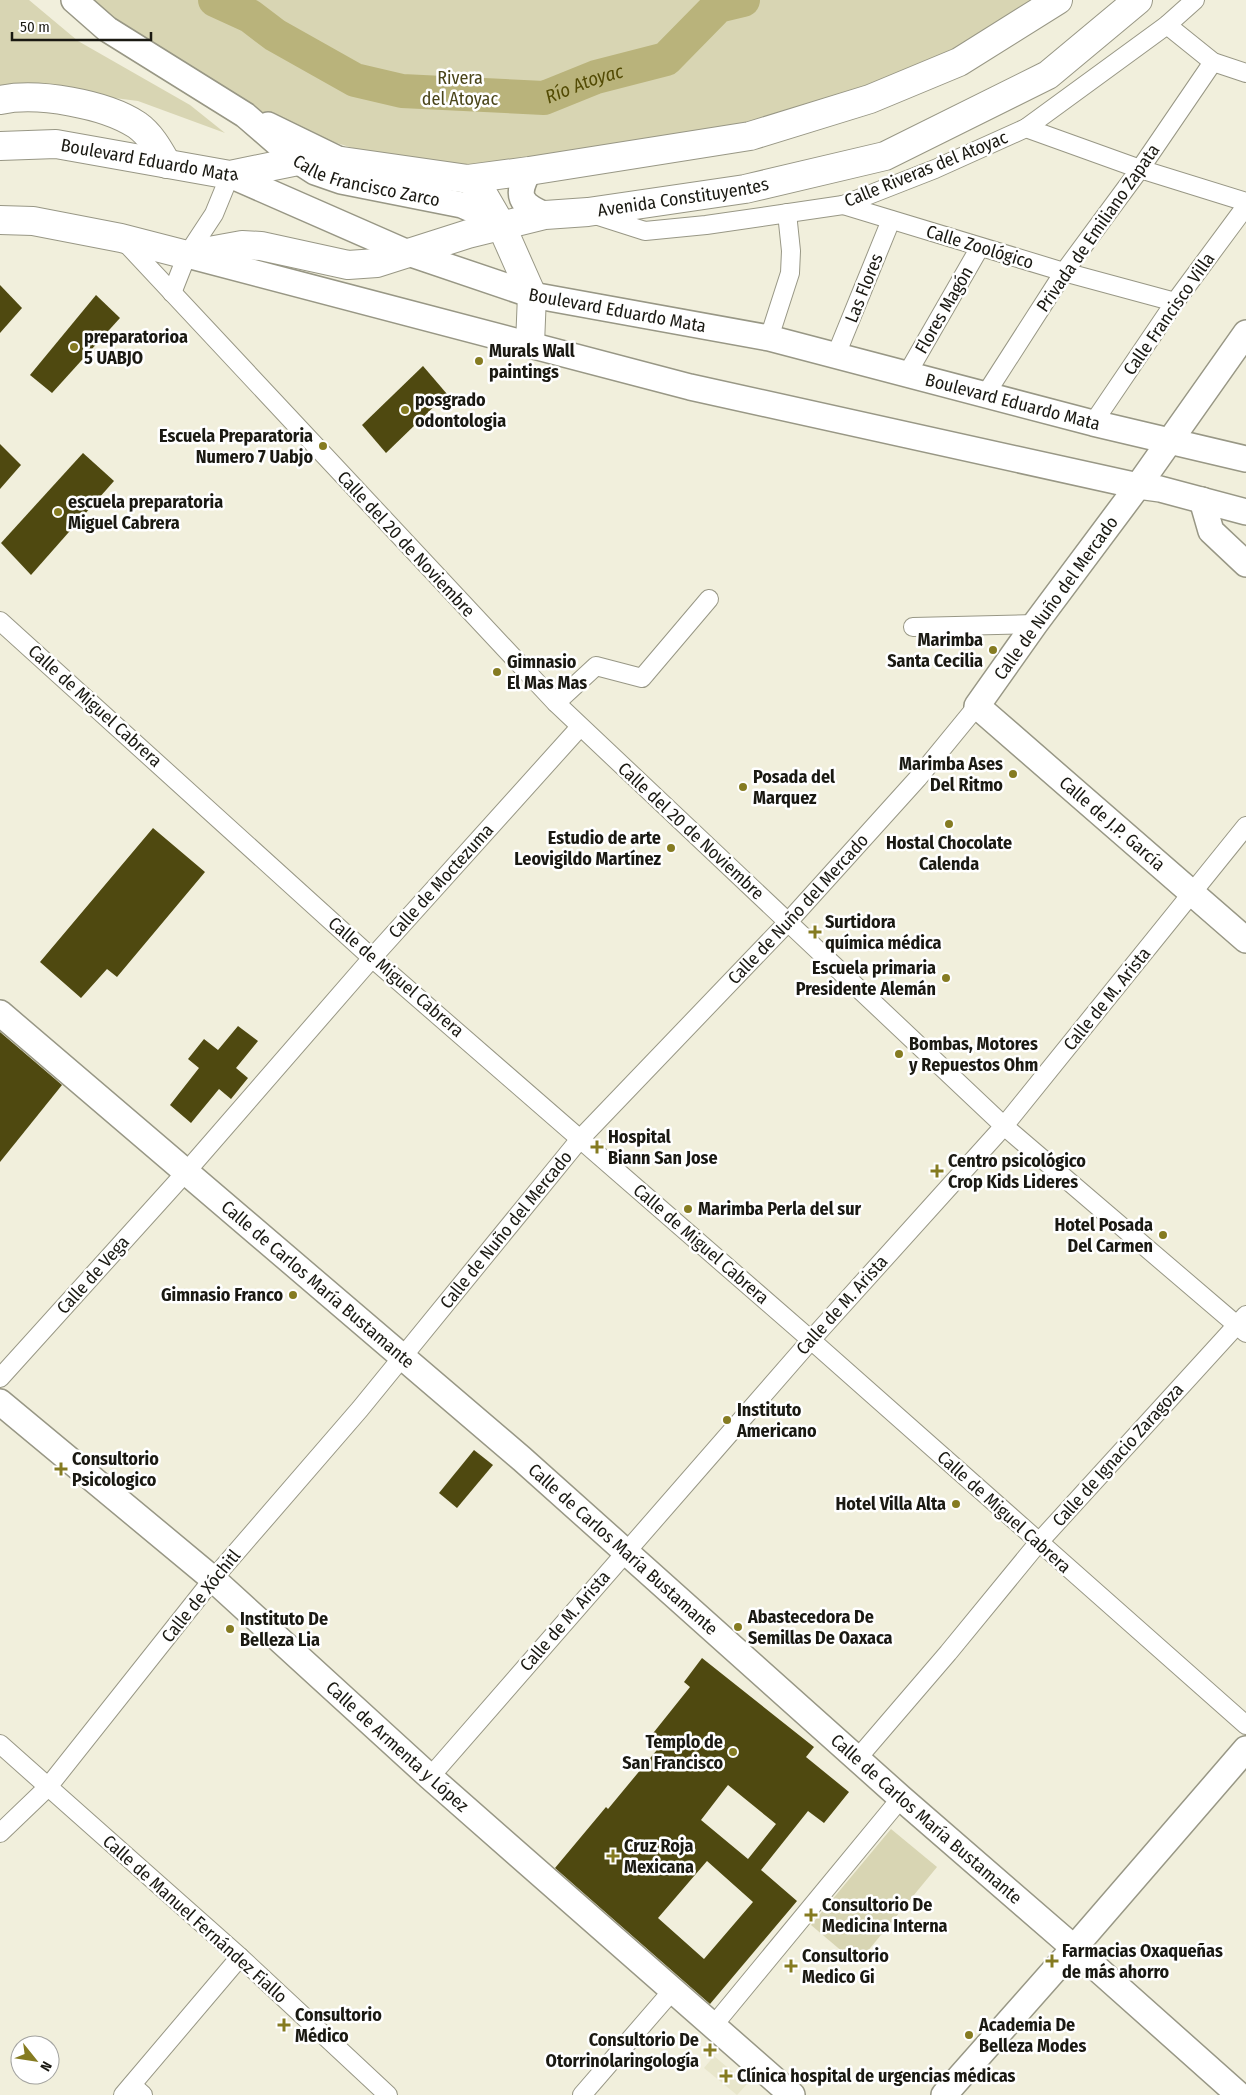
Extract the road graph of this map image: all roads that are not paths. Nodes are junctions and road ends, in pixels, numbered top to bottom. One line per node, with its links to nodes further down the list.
1 (74, 0): 9 (street, Calle Francisco Zarco)
2 (1058, 0): 16 (main road)
3 (1138, 0): 21 (main road, Avenida Constituyentes)
4 (1196, 0): 5 (street, Calle Riveras del Atoyac)
5 (1167, 25): 6 (street); 10 (street, Calle Riveras del Atoyac)
6 (1213, 62): 7 (street); 15 (street, Privada de Emiliano Zapata)
7 (1246, 73)
8 (0, 100): 14 (main road)
9 (245, 115): 12 (street, Calle Francisco Zarco); 13 (street, Calle Francisco Zarco)
10 (1026, 128): 15 (street); 20 (street, Calle Riveras del Atoyac)
11 (0, 146): 14 (main road, Boulevard Eduardo Mata)
12 (298, 161): 13 (main road); 17 (main road); 26 (street, Calle Francisco Zarco)
13 (342, 161): 18 (main road)
14 (167, 164): 17 (main road, Boulevard Eduardo Mata)
15 (1140, 169): 19 (street); 31 (street, Privada de Emiliano Zapata)
16 (530, 171): 18 (main road); 22 (street)
17 (230, 175): 29 (street, Boulevard Eduardo Mata); 30 (street)
18 (468, 179): 26 (main road)
19 (1246, 204): 34 (street, Calle Francisco Villa)
20 (843, 205): 23 (street, Calle Riveras del Atoyac); 25 (street, Calle Zoológico)
21 (588, 212): 22 (main road, Avenida Constituyentes); 23 (street, Calle Riveras del Atoyac)
22 (545, 214): 26 (main road, Avenida Constituyentes)
23 (787, 214): 36 (street)
24 (0, 220): 27 (main road)
25 (891, 220): 28 (street, Calle Zoológico); 38 (street, Las Flores)
26 (501, 225): 29 (main road, Avenida Constituyentes); 33 (main road)
27 (121, 238): 30 (main road); 32 (street, Calle del 20 de Noviembre)
28 (980, 247): 31 (street, Calle Zoológico); 39 (street, Flores Magón)
29 (408, 253): 30 (main road, Avenida Constituyentes); 33 (street, Boulevard Eduardo Mata)
30 (187, 255): 32 (street); 37 (street)
31 (1064, 272): 34 (street, Calle Zoológico); 40 (street, Privada de Emiliano Zapata)
32 (172, 293): 52 (street, Calle del 20 de Noviembre)
33 (532, 296): 36 (street, Boulevard Eduardo Mata); 37 (main road)
34 (1175, 302): 41 (street, Calle Francisco Villa)
35 (1246, 333): 42 (street, Calle de Nuño del Mercado)
36 (770, 338): 38 (street, Boulevard Eduardo Mata)
37 (530, 344): 44 (street)
38 (836, 355): 39 (street, Boulevard Eduardo Mata)
39 (907, 374): 40 (street, Boulevard Eduardo Mata)
40 (985, 395): 41 (street, Boulevard Eduardo Mata)
41 (1093, 423): 42 (street, Boulevard Eduardo Mata)
42 (1170, 440): 43 (street, Boulevard Eduardo Mata); 44 (street, Calle de Nuño del Mercado)
43 (1246, 459)
44 (1138, 486): 45 (street); 50 (street, Calle de Nuño del Mercado)
45 (1202, 500): 46 (street); 47 (street)
46 (1246, 512)
47 (1246, 564)
48 (709, 599): 52 (street)
49 (0, 621): 59 (street, Calle de Miguel Cabrera)
50 (1035, 624): 51 (street); 53 (street, Calle de Nuño del Mercado)
51 (913, 627)
52 (556, 703): 54 (street, Calle del 20 de Noviembre)
53 (977, 706): 56 (street, Calle de J.P. García); 57 (street, Calle de Nuño del Mercado)
54 (580, 727): 57 (street, Calle del 20 de Noviembre); 59 (street, Calle de Moctezuma)
55 (1246, 826): 56 (street, Calle de M. Arista)
56 (1192, 893): 58 (street, Calle de J.P. García); 61 (street, Calle de M. Arista)
57 (788, 922): 61 (street, Calle del 20 de Noviembre); 62 (street, Calle de Nuño del Mercado)
58 (1246, 940)
59 (372, 958): 62 (street, Calle de Miguel Cabrera); 63 (street, Calle de Moctezuma)
60 (0, 1013): 63 (street, Calle de Carlos María Bustamante)
61 (1004, 1126): 64 (street, Calle del 20 de Noviembre); 65 (street, Calle de M. Arista)
62 (580, 1139): 65 (street, Calle de Miguel Cabrera); 66 (street, Calle de Nuño del Mercado)
63 (186, 1172): 66 (street, Calle de Carlos María Bustamante); 67 (street, Calle de Vega)
64 (1243, 1324): 69 (street, Calle de Ignacio Zaragoza)
65 (811, 1340): 69 (street, Calle de Miguel Cabrera); 70 (street, Calle de M. Arista)
66 (402, 1359): 70 (street, Calle de Carlos María Bustamante); 71 (street, Calle de Xóchitl)
67 (0, 1378)
68 (0, 1402): 71 (street, Calle de Armenta y López)
69 (1038, 1542): 72 (street, Calle de Miguel Cabrera); 75 (street, Calle de Ignacio Zaragoza)
70 (624, 1552): 75 (street, Calle de Carlos María Bustamante); 76 (street, Calle de M. Arista)
71 (214, 1579): 76 (street, Calle de Armenta y López); 77 (street, Calle de Xóchitl)
72 (1246, 1726)
73 (0, 1744): 77 (street, Calle de Manuel Fernández Fiallo)
74 (1246, 1749): 80 (street)
75 (857, 1759): 78 (street, Calle de Carlos María Bustamante)
76 (430, 1777): 82 (street, Calle de Armenta y López)
77 (48, 1787): 79 (street, Calle de Xóchitl); 81 (street, Calle de Manuel Fernández Fiallo)
78 (901, 1798): 80 (street, Calle de Carlos María Bustamante); 83 (street)
79 (0, 1833)
80 (1074, 1948): 88 (street); 89 (street, Calle de Carlos María Bustamante)
81 (240, 1957): 84 (street); 85 (street, Calle de Manuel Fernández Fiallo)
82 (672, 1991): 83 (street, Calle de Armenta y López); 86 (street)
83 (713, 2026): 87 (street, Calle de Armenta y López)
84 (133, 2092)
85 (388, 2095)
86 (582, 2095)
87 (792, 2095)
88 (944, 2095)
89 (1239, 2095)

